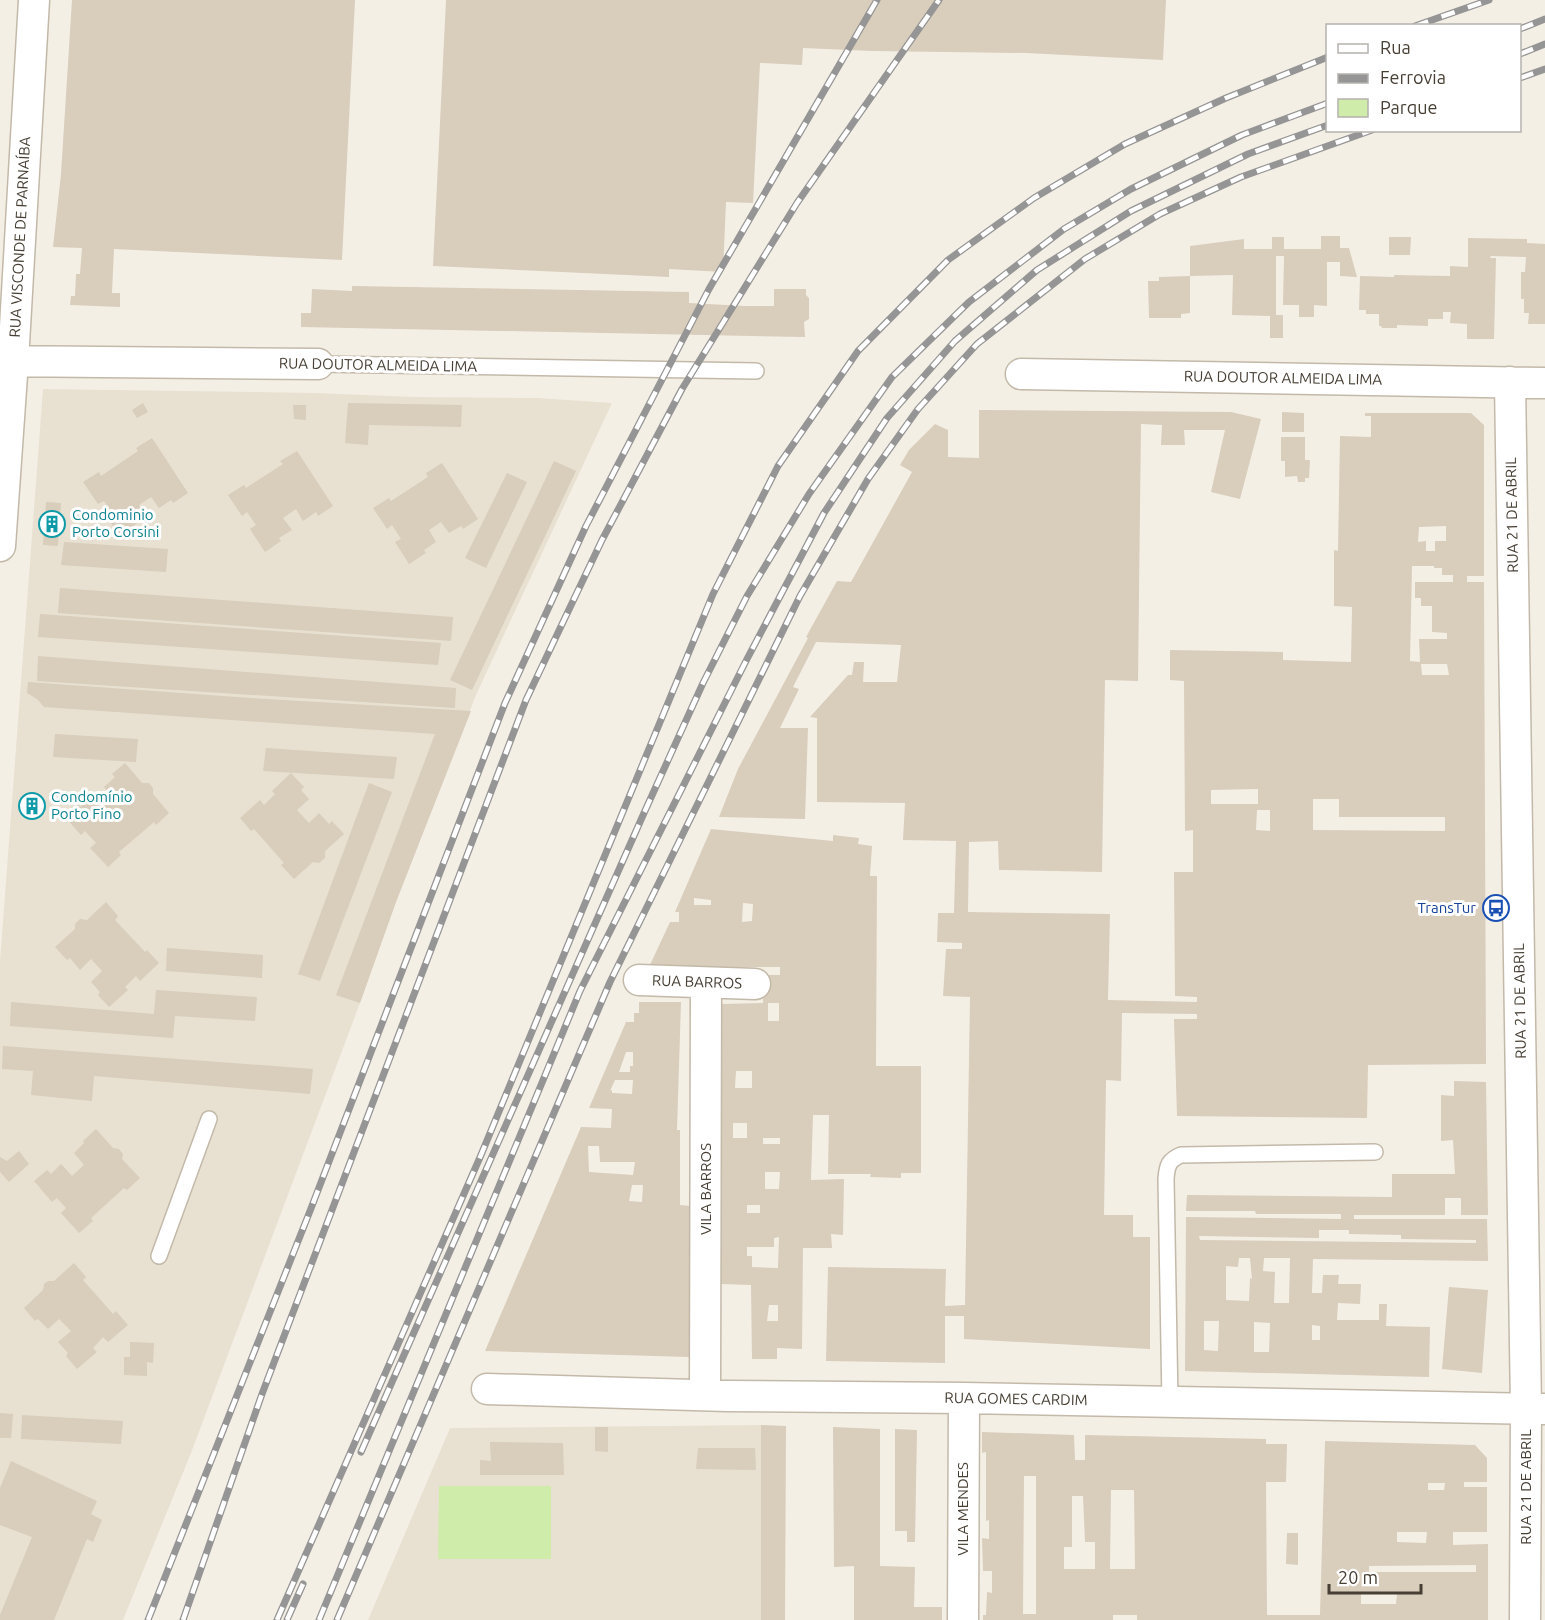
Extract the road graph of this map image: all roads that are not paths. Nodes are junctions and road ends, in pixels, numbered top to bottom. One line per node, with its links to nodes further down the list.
1 (34, 0): 2 (street, RUA VISCONDE DE PARNAÍBA)
2 (7, 361): 3 (street, RUA DOUTOR ALMEIDA LIMA); 8 (street, RUA VISCONDE DE PARNAÍBA)
3 (318, 364): 4 (lane, RUA DOUTOR ALMEIDA LIMA)
4 (756, 371)
5 (1021, 374): 6 (street, RUA DOUTOR ALMEIDA LIMA)
6 (1510, 382): 7 (street, RUA DOUTOR ALMEIDA LIMA); 19 (street, RUA 21 DE ABRIL)
7 (1545, 383)
8 (0, 546)
9 (639, 980): 10 (street, RUA BARROS)
10 (706, 983): 11 (street, RUA BARROS); 16 (street, VILA BARROS)
11 (755, 984)
12 (209, 1119): 14 (lane)
13 (1375, 1152): 18 (lane)
14 (159, 1256)
15 (487, 1389): 16 (street, RUA GOMES CARDIM)
16 (705, 1395): 17 (street, RUA GOMES CARDIM)
17 (964, 1398): 18 (street, RUA GOMES CARDIM); 20 (street, VILA MENDES)
18 (1170, 1402): 19 (street, RUA GOMES CARDIM)
19 (1535, 1408): 21 (street, RUA 21 DE ABRIL)
20 (963, 1620)
21 (1525, 1620)

